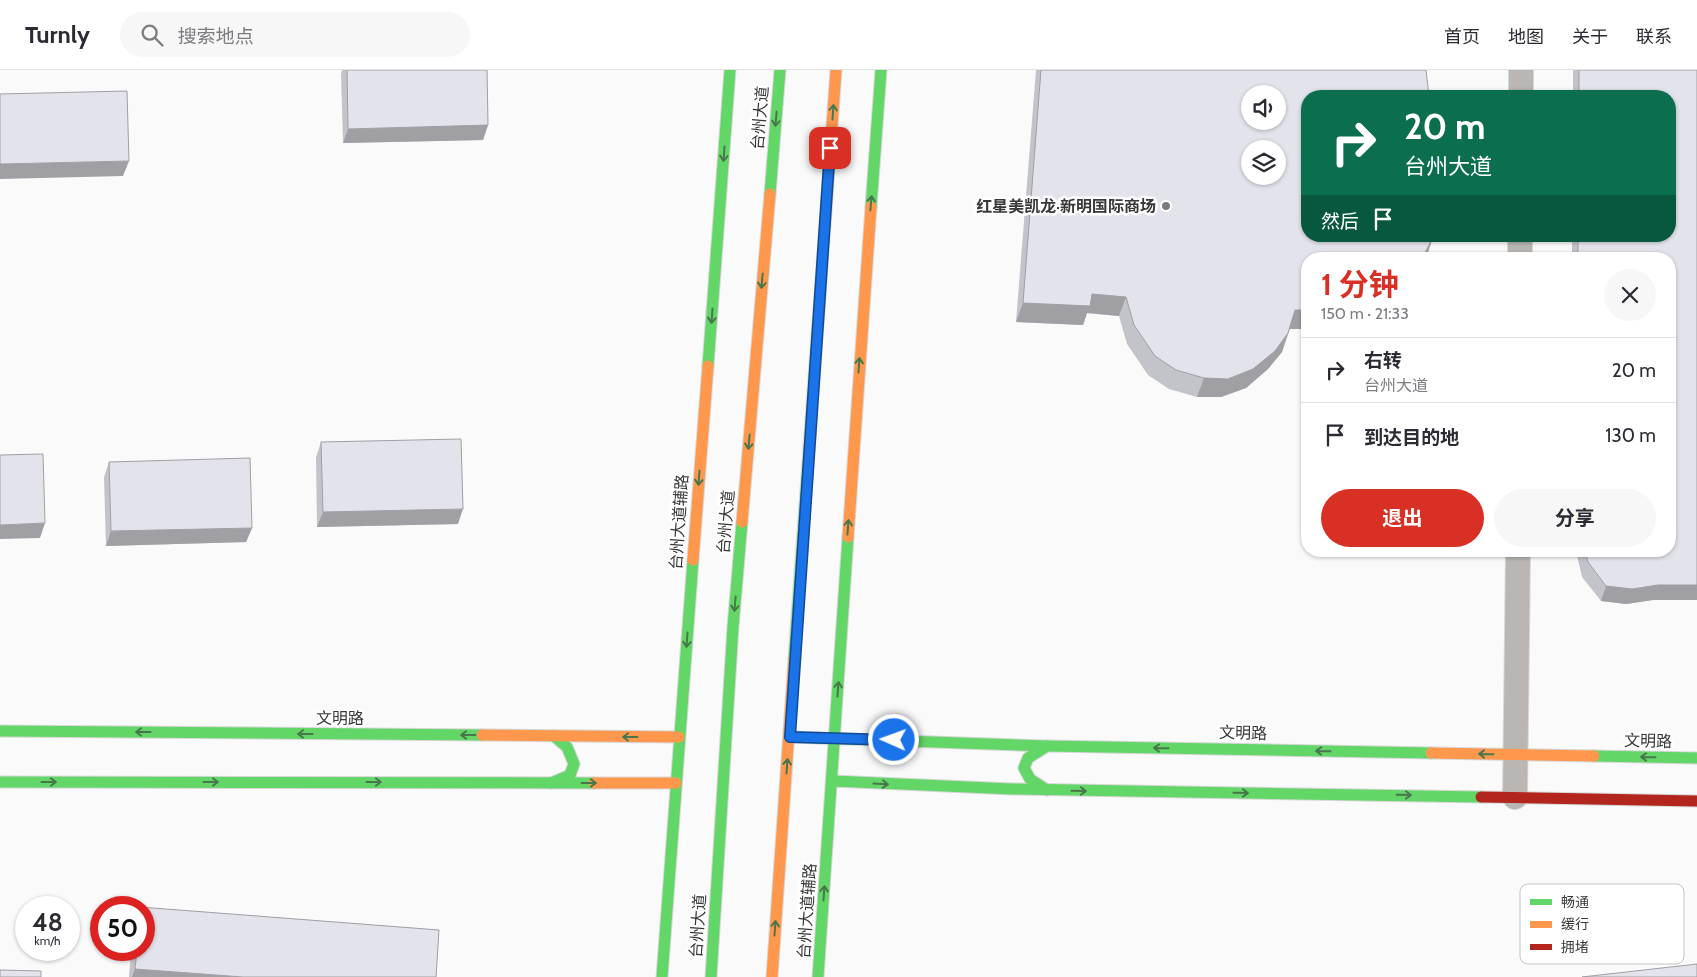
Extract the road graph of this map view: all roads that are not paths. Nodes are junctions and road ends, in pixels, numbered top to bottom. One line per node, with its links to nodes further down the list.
1 (730, 70): 10 (main road, 台州大道辅路, one-way to 10)
2 (780, 70): 24 (main road, 台州大道, one-way to 24)
3 (836, 70): 11 (main road, one-way to 3)
4 (881, 70): 12 (main road, 台州大道辅路, one-way to 4)
5 (1521, 70): 6 (street)
6 (1521, 90)
7 (1518, 557): 14 (street)
8 (0, 731): 9 (main road, 文明路, one-way to 8)
9 (554, 736): 10 (main road, 文明路, one-way to 9); 18 (main road)
10 (679, 737): 19 (main road, 台州大道辅路)
11 (790, 737): 12 (main road, 文明路); 25 (main road, one-way to 11)
12 (835, 738): 13 (main road, 文明路); 16 (main road, 台州大道辅路)
13 (1046, 746): 14 (main road, 文明路, one-way to 13); 20 (main road)
14 (1516, 754): 15 (main road, 文明路, one-way to 14); 21 (street)
15 (1697, 758)
16 (833, 781): 20 (main road, one-way to 20); 26 (main road, 台州大道辅路, one-way to 16)
17 (0, 782): 18 (main road, one-way to 18)
18 (551, 783): 19 (main road, one-way to 19)
19 (676, 783): 23 (main road, 台州大道辅路)
20 (1047, 790): 21 (main road, one-way to 21)
21 (1515, 797): 22 (main road)
22 (1697, 801)
23 (662, 977)
24 (711, 977)
25 (772, 977)
26 (818, 977)

